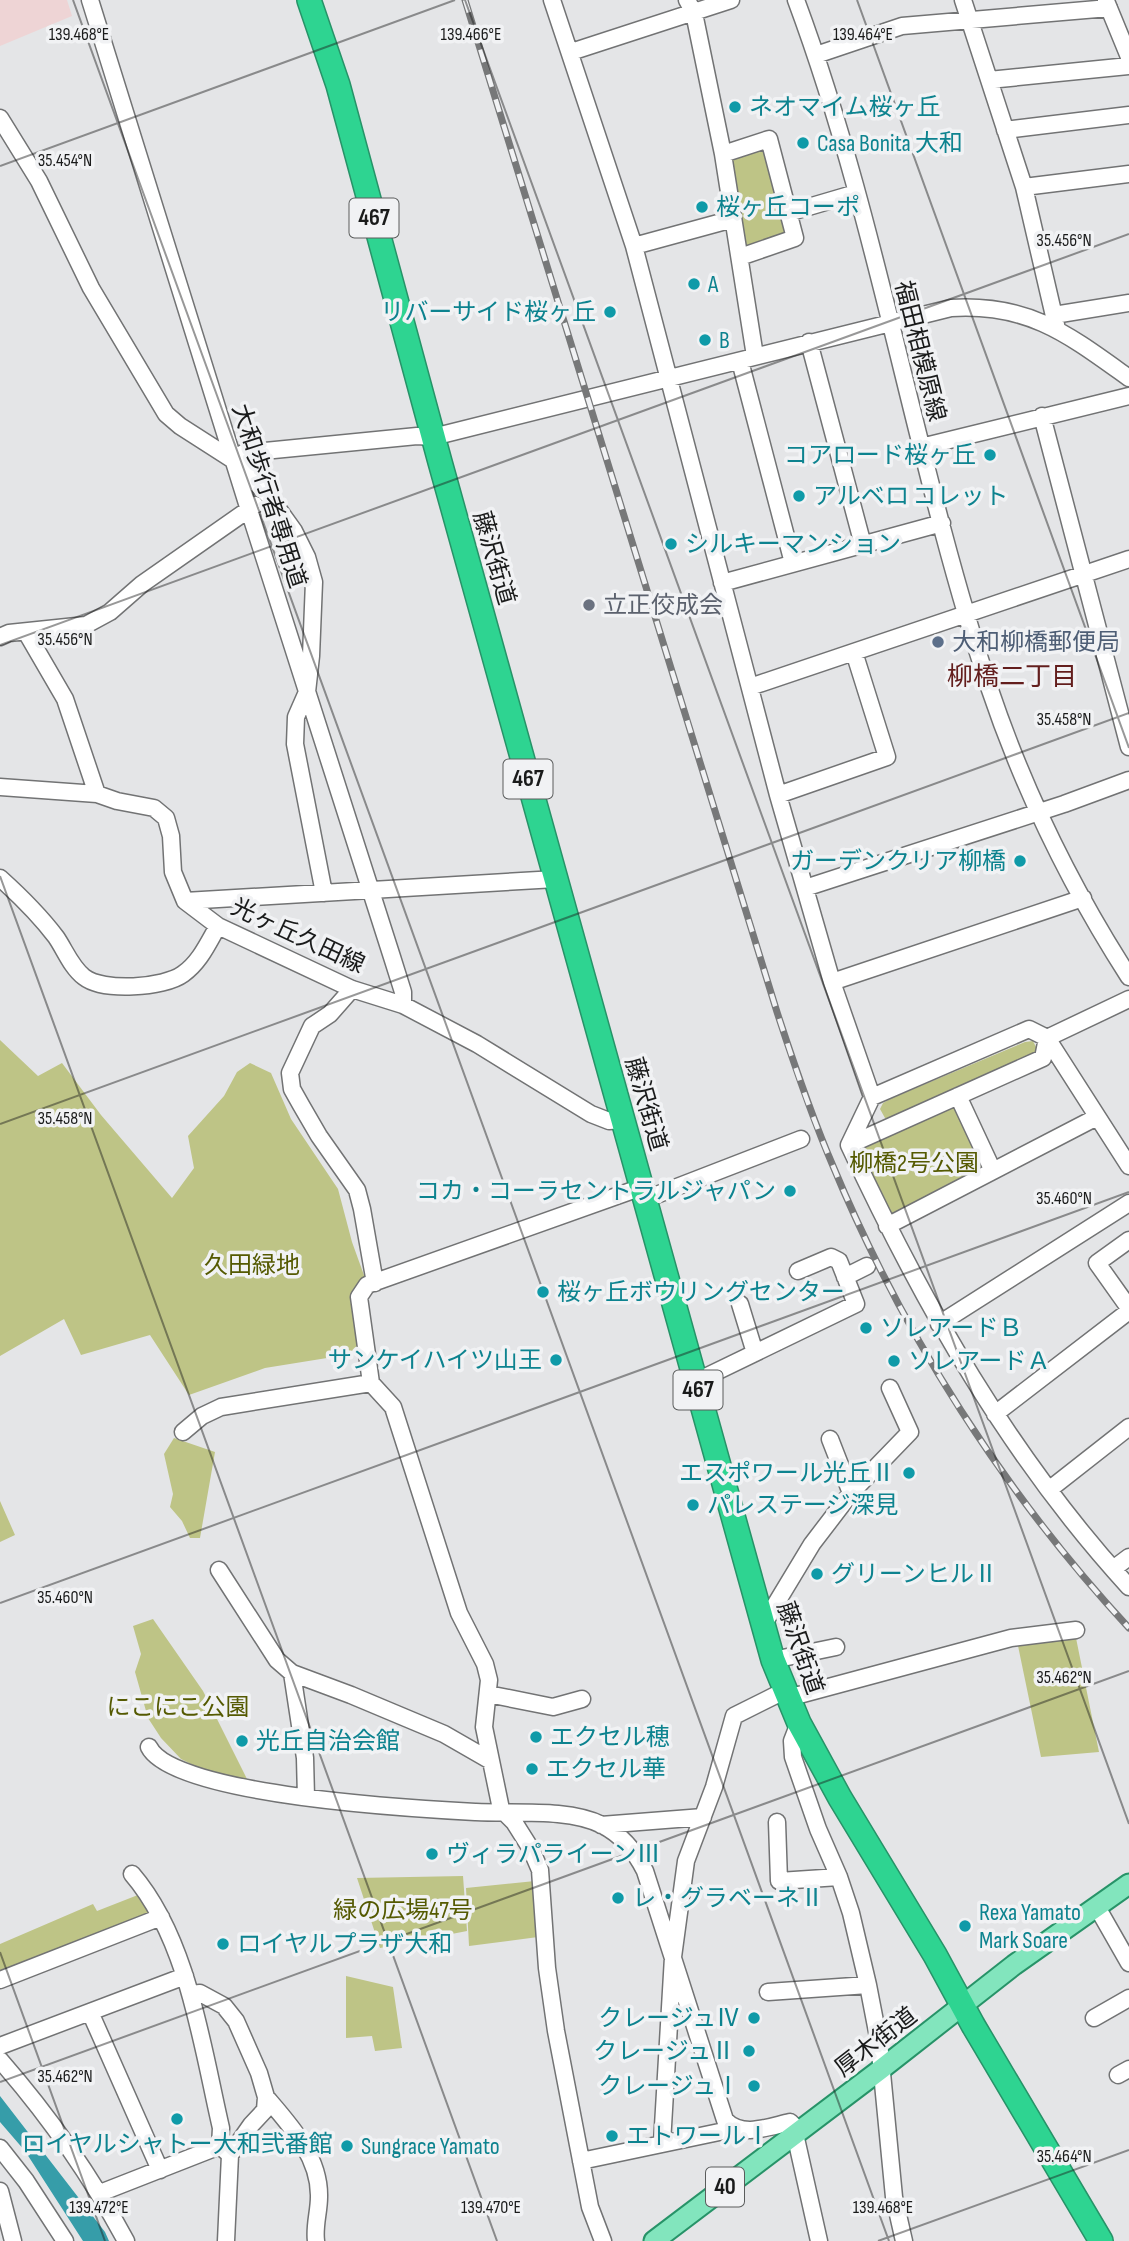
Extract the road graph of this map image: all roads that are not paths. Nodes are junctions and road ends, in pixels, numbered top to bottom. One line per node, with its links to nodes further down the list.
1 (90, 0): 37 (street, 大和歩行者専用道)
2 (309, 0): 35 (highway, 藤沢街道 / 467)
3 (552, 0): 10 (street)
4 (731, 0): 8 (street)
5 (796, 0): 11 (street, 福田相模原線)
6 (963, 0): 9 (street)
7 (1108, 4): 9 (street); 12 (street)
8 (690, 6): 10 (street); 18 (street)
9 (969, 20): 11 (street); 14 (street)
10 (571, 52): 24 (street)
11 (816, 55): 21 (street, 福田相模原線)
12 (1129, 57)
13 (1129, 66): 14 (street)
14 (989, 80): 17 (street)
15 (1129, 115): 17 (street)
16 (0, 118): 37 (street)
17 (1005, 130): 20 (street)
18 (723, 154): 22 (street); 23 (street)
19 (1129, 174): 20 (street)
20 (1024, 187): 28 (street)
21 (856, 193): 22 (street); 27 (street, 福田相模原線)
22 (788, 213): 25 (street)
23 (733, 219): 24 (street); 25 (street)
24 (634, 246): 31 (street)
25 (740, 257): 30 (street)
26 (1129, 303): 28 (street)
27 (889, 322): 28 (street); 29 (street); 36 (street, 福田相模原線)
28 (1056, 322): 32 (street)
29 (809, 342): 30 (street); 42 (street)
30 (747, 358): 31 (street); 44 (street)
31 (667, 379): 35 (street); 46 (street)
32 (1129, 379)
33 (1129, 396): 34 (street)
34 (1042, 416): 36 (street); 45 (street)
35 (433, 438): 38 (street); 60 (highway, 藤沢街道 / 467)
36 (921, 447): 41 (street, 福田相模原線)
37 (233, 460): 38 (street); 40 (street, 大和歩行者専用道)
38 (251, 478): 39 (street)
39 (268, 496): 40 (street); 52 (street)
40 (249, 510): 48 (street); 52 (street, 大和歩行者専用道)
41 (942, 523): 42 (street); 47 (street, 福田相模原線)
42 (863, 545): 44 (street)
43 (1129, 559): 45 (street)
44 (793, 563): 46 (street)
45 (1083, 575): 47 (street); 53 (street)
46 (722, 583): 51 (street)
47 (966, 614): 50 (street); 58 (street, 福田相模原線)
48 (26, 632): 49 (street); 56 (street)
49 (0, 637)
50 (854, 652): 51 (street); 57 (street)
51 (750, 687): 57 (street)
52 (307, 692): 62 (street, 大和歩行者専用道); 63 (street)
53 (1129, 747)
54 (1129, 780): 58 (street)
55 (0, 787): 56 (street)
56 (97, 794): 65 (street)
57 (778, 795): 61 (street)
58 (1039, 812): 61 (street); 64 (street, 福田相模原線)
59 (0, 878): 66 (street)
60 (556, 879): 62 (street); 76 (highway, 藤沢街道 / 467)
61 (805, 888): 68 (street)
62 (371, 890): 63 (street); 71 (street, 大和歩行者専用道)
63 (324, 893): 65 (street)
64 (1083, 898): 67 (street, 福田相模原線); 68 (street)
65 (185, 901): 66 (street, 光ヶ丘久田線)
66 (218, 926): 69 (street, 光ヶ丘久田線)
67 (1129, 976)
68 (832, 982): 74 (street)
69 (352, 989): 71 (street, 光ヶ丘久田線); 88 (street)
70 (1129, 999): 72 (street)
71 (403, 1005): 76 (street, 光ヶ丘久田線)
72 (1047, 1038): 73 (street); 74 (street); 75 (street)
73 (958, 1096): 78 (street); 80 (street)
74 (872, 1097): 78 (street)
75 (1097, 1117): 79 (street); 80 (street)
76 (623, 1120): 81 (highway, 藤沢街道 / 467)
77 (801, 1139): 81 (street)
78 (849, 1145): 83 (street)
79 (1129, 1166)
80 (993, 1171): 83 (street)
81 (644, 1193): 88 (street); 93 (highway, 藤沢街道 / 467)
82 (1129, 1203): 91 (street)
83 (887, 1226): 91 (street)
84 (1129, 1240): 90 (street)
85 (867, 1266): 87 (street)
86 (798, 1272): 87 (street)
87 (845, 1277): 92 (street)
88 (375, 1283): 94 (street)
89 (740, 1304): 92 (street)
90 (1129, 1309): 96 (street)
91 (939, 1324): 96 (street)
92 (755, 1353): 93 (street)
93 (695, 1382): 106 (highway, 藤沢街道 / 467)
94 (372, 1383): 98 (street); 111 (street)
95 (890, 1388): 101 (street)
96 (995, 1414): 100 (street)
97 (1129, 1427): 100 (street)
98 (183, 1432)
99 (830, 1439): 101 (street)
100 (1049, 1489): 103 (street)
101 (851, 1493): 106 (street)
102 (1129, 1557): 103 (street)
103 (1113, 1569): 105 (street)
104 (219, 1570): 110 (street)
105 (1129, 1587)
106 (763, 1625): 109 (highway, 藤沢街道 / 467)
107 (1076, 1630): 112 (street)
108 (836, 1647): 109 (street)
109 (773, 1660): 112 (highway, 藤沢街道 / 467)
110 (292, 1674): 116 (street); 117 (street)
111 (488, 1695): 113 (street); 116 (street)
112 (787, 1695): 114 (highway, 藤沢街道 / 467); 119 (street)
113 (582, 1699)
114 (799, 1723): 123 (street); 135 (highway, 藤沢街道 / 467)
115 (149, 1747): 117 (street)
116 (491, 1761): 118 (street)
117 (306, 1797): 118 (street)
118 (508, 1814): 121 (street); 147 (street)
119 (703, 1817): 121 (street); 127 (street)
120 (777, 1822): 123 (street)
121 (601, 1825): 127 (street)
122 (132, 1874): 126 (street)
123 (839, 1877): 131 (street)
124 (1129, 1884): 125 (main road, 厚木街道 / 40)
125 (1097, 1907): 128 (street); 135 (main road, 厚木街道 / 40)
126 (160, 1917): 129 (street); 130 (street)
127 (673, 1957): 142 (street); 144 (street)
128 (1129, 1963)
129 (185, 1976): 133 (street); 136 (street)
130 (0, 1980)
131 (868, 1985): 132 (street); 140 (street)
132 (768, 1992)
133 (190, 1994): 141 (street); 146 (street)
134 (1129, 1998): 137 (street)
135 (963, 2005): 140 (main road, 厚木街道 / 40); 160 (highway, 藤沢街道 / 467)
136 (90, 2012): 138 (street); 148 (street)
137 (1094, 2018)
138 (0, 2046)
139 (0, 2060): 150 (street)
140 (880, 2070): 143 (main road, 厚木街道 / 40); 159 (street)
141 (263, 2089): 146 (street); 155 (street)
142 (731, 2127): 143 (street); 144 (street)
143 (796, 2133): 157 (main road, 厚木街道 / 40); 158 (street)
144 (662, 2143): 147 (street)
145 (0, 2148): 152 (street)
146 (225, 2150): 148 (street); 154 (street)
147 (581, 2161): 156 (street)
148 (160, 2170): 150 (street)
149 (0, 2191): 151 (street)
150 (100, 2193): 153 (street)
151 (13, 2241)
152 (65, 2241)
153 (126, 2241)
154 (226, 2241)
155 (316, 2241)
156 (603, 2241)
157 (654, 2241)
158 (819, 2241)
159 (904, 2241)
160 (1101, 2241)

